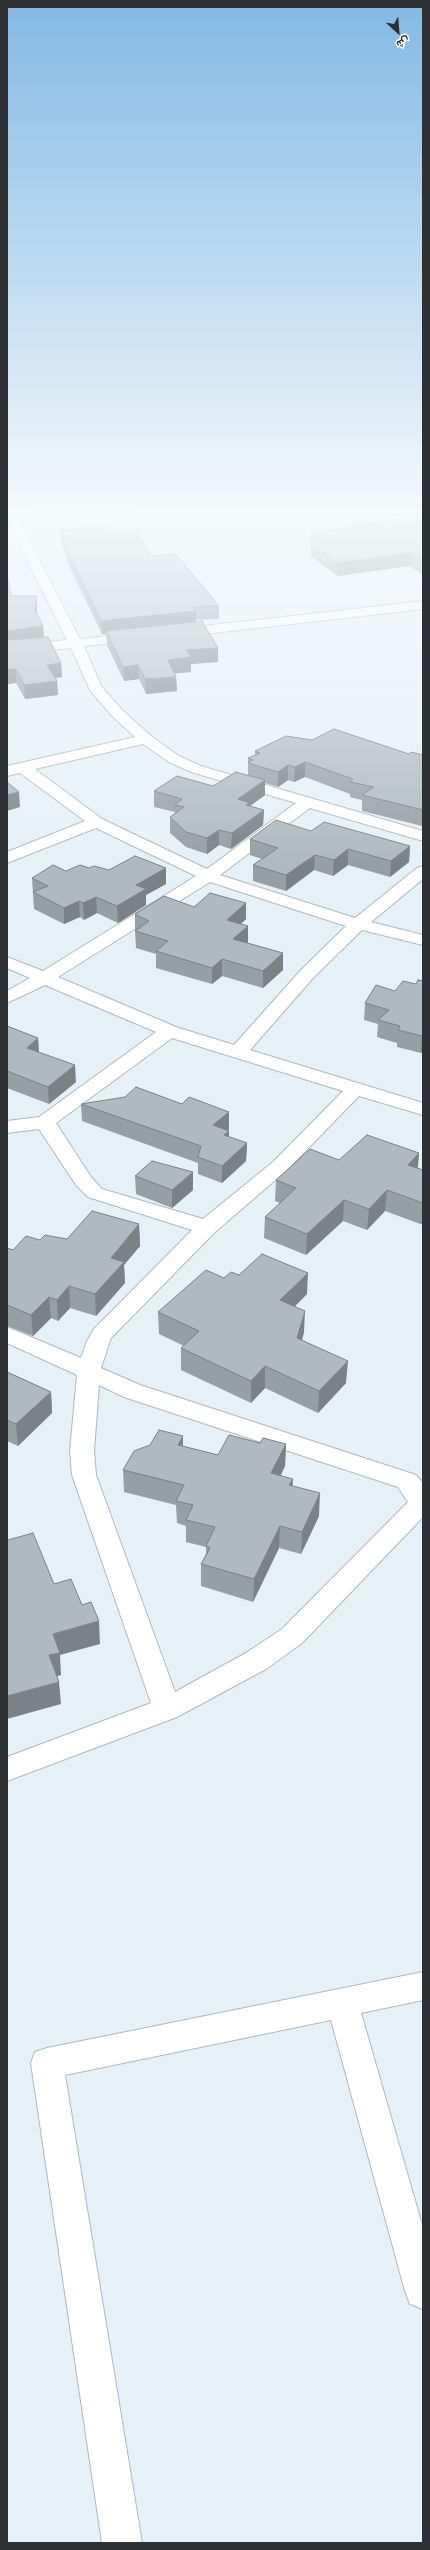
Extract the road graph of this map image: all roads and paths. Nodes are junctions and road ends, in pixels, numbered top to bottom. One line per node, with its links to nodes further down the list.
1 (67, 626): 5 (street)
2 (234, 626): 3 (street)
3 (162, 634)
4 (147, 636): 5 (street)
5 (76, 644): 6 (street); 7 (street)
6 (7, 650)
7 (146, 739): 8 (street); 9 (street)
8 (15, 769): 10 (street)
9 (308, 802): 11 (street); 14 (street)
10 (96, 822): 12 (street); 14 (street)
11 (423, 836)
12 (7, 858)
13 (423, 871): 15 (street)
14 (208, 876): 15 (street); 18 (street)
15 (358, 924): 16 (street); 21 (street)
16 (423, 940)
17 (7, 962): 18 (street)
18 (44, 978): 19 (street); 20 (street)
19 (7, 998)
20 (169, 1031): 21 (street); 24 (street)
21 (238, 1052): 22 (street)
22 (356, 1088): 23 (street); 26 (street)
23 (423, 1109)
24 (45, 1122): 25 (street); 26 (street)
25 (7, 1127)
26 (207, 1228): 28 (street)
27 (7, 1334): 28 (street)
28 (89, 1370): 29 (street); 29 (street)
29 (167, 1709): 30 (street)
30 (7, 1769)
31 (423, 1986): 32 (street)
32 (342, 2002): 33 (street); 34 (street)
33 (423, 2291)
34 (122, 2543)

